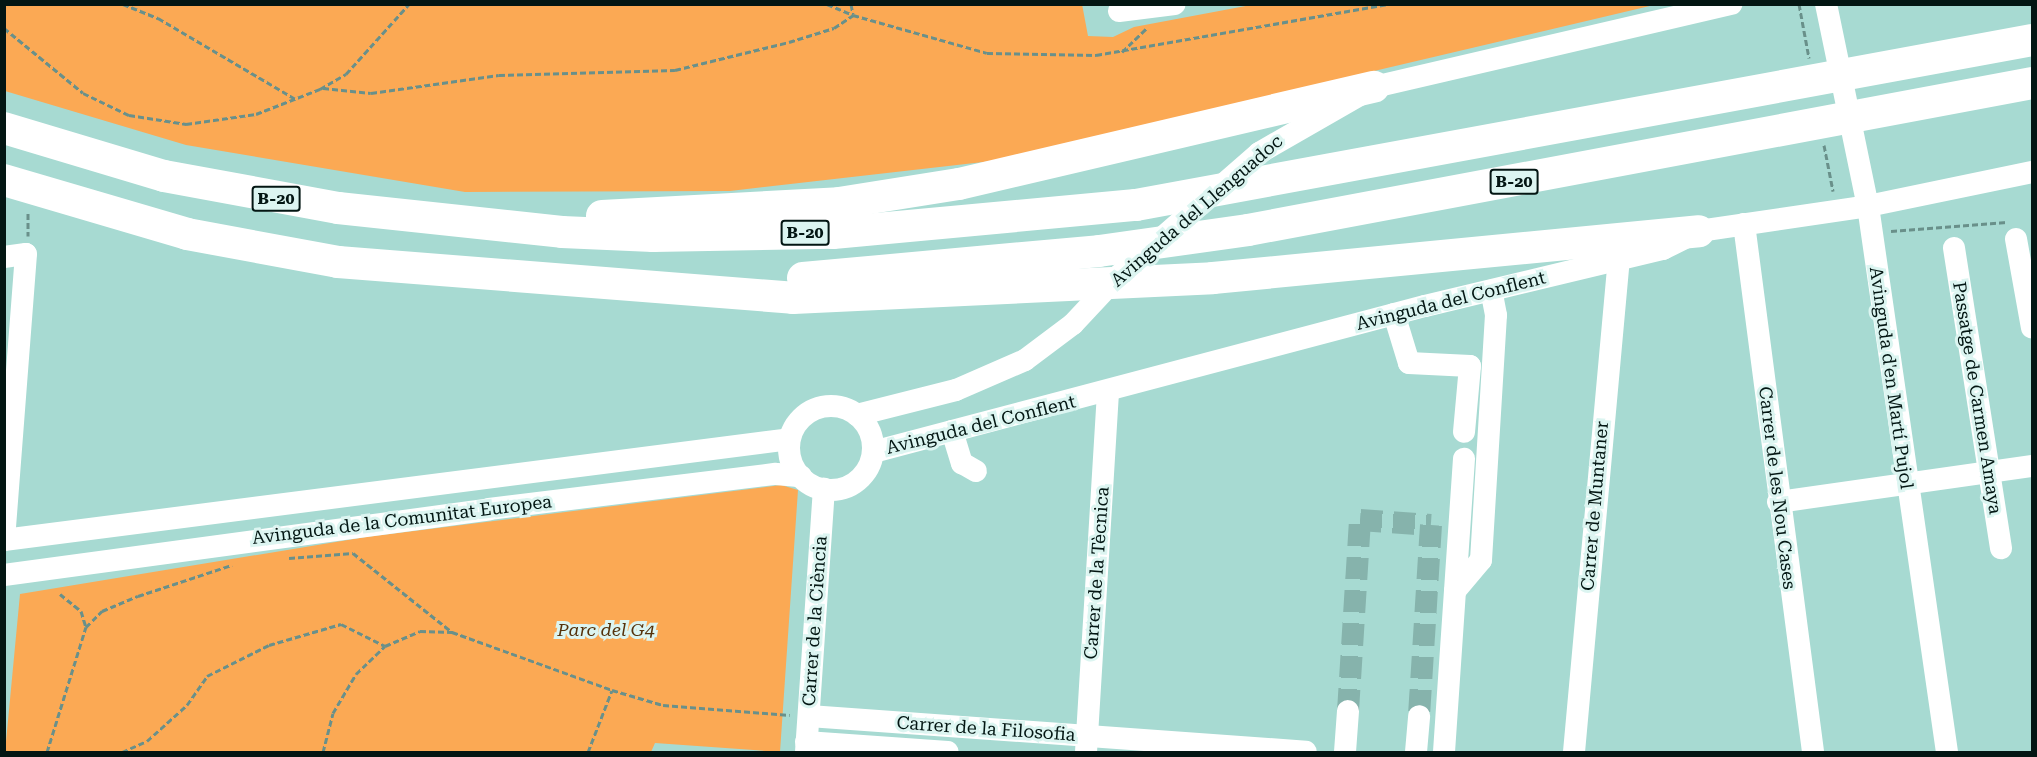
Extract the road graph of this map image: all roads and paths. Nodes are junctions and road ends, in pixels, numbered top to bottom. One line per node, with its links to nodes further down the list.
1 (123, 4): 21 (path)
2 (409, 4): 19 (path)
3 (827, 4): 14 (path)
4 (850, 4): 14 (path)
5 (1175, 4): 12 (street)
6 (1387, 4): 14 (path)
7 (1395, 4): 8 (path)
8 (1416, 4)
9 (1799, 4): 15 (path)
10 (1826, 4): 25 (street, Avinguda d'en Martí Pujol)
11 (1721, 5): 13 (street, Avinguda del Llenguadoc)
12 (1119, 11)
13 (1681, 11): 20 (street, Avinguda del Llenguadoc)
14 (853, 15): 19 (path)
15 (1802, 19)
16 (4, 28): 21 (path)
17 (2032, 40): 26 (highway, B-20)
18 (2032, 83): 34 (highway, B-20)
19 (323, 87): 21 (path)
20 (1374, 87): 26 (highway); 39 (street, Avinguda del Llenguadoc)
21 (297, 99)
22 (4, 128): 26 (highway, B-20)
23 (2032, 172): 25 (street, Avinguda del Conflent)
24 (4, 180): 34 (highway, B-20)
25 (1868, 206): 27 (street, Avinguda del Conflent); 49 (street, Avinguda d'en Martí Pujol)
26 (473, 224)
27 (1744, 224): 30 (street, Avinguda del Conflent); 51 (street, Carrer de les Nou Cases)
28 (1904, 228): 29 (path)
29 (2013, 230): 37 (street)
30 (1699, 231): 33 (street, Avinguda del Conflent); 34 (highway)
31 (1954, 248): 47 (street, Passatge de Carmen Amaya)
32 (4, 257): 52 (street)
33 (1619, 259): 35 (street, Avinguda del Conflent); 77 (street, Carrer de Muntaner)
34 (632, 285)
35 (1491, 290): 36 (street, Avinguda del Conflent); 57 (street)
36 (1394, 314): 38 (street, Avinguda del Conflent); 41 (street)
37 (2032, 328)
38 (1108, 393): 40 (street, Avinguda del Conflent); 66 (street, Carrer de la Tècnica)
39 (857, 415): 42 (street); 43 (street)
40 (952, 431): 43 (street, Avinguda del Conflent); 46 (street)
41 (1464, 432)
42 (790, 440): 48 (street); 52 (street, Avinguda de la Comunitat Europea)
43 (873, 452): 50 (street)
44 (1464, 459): 57 (street)
45 (2032, 466): 47 (street)
46 (976, 471)
47 (1989, 473): 49 (street); 53 (street, Passatge de Carmen Amaya)
48 (801, 476): 50 (street); 56 (street, Avinguda de la Comunitat Europea)
49 (1906, 484): 51 (street); 79 (street, Avinguda d'en Martí Pujol)
50 (824, 489): 64 (street, Carrer de la Ciència)
51 (1778, 502): 78 (street, Carrer de les Nou Cases)
52 (4, 540)
53 (2001, 548)
54 (285, 558): 60 (path)
55 (239, 563): 59 (path)
56 (4, 575)
57 (1455, 591): 76 (street)
58 (60, 594): 59 (path)
59 (86, 627): 68 (path)
60 (452, 632): 61 (path); 62 (path)
61 (385, 645): 69 (path); 70 (path)
62 (612, 690): 64 (path); 71 (path)
63 (1348, 711): 74 (street)
64 (809, 716): 66 (street, Carrer de la Filosofia); 67 (street, Carrer de la Ciència)
65 (1419, 716): 75 (street)
66 (1086, 744): 73 (street, Carrer de la Filosofia)
67 (806, 748): 72 (street, Carrer de la Filosofia)
68 (47, 753)
69 (122, 753)
70 (322, 753)
71 (588, 753)
72 (948, 753)
73 (1306, 753)
74 (1345, 753)
75 (1416, 753)
76 (1444, 753)
77 (1574, 753)
78 (1813, 753)
79 (1947, 753)

